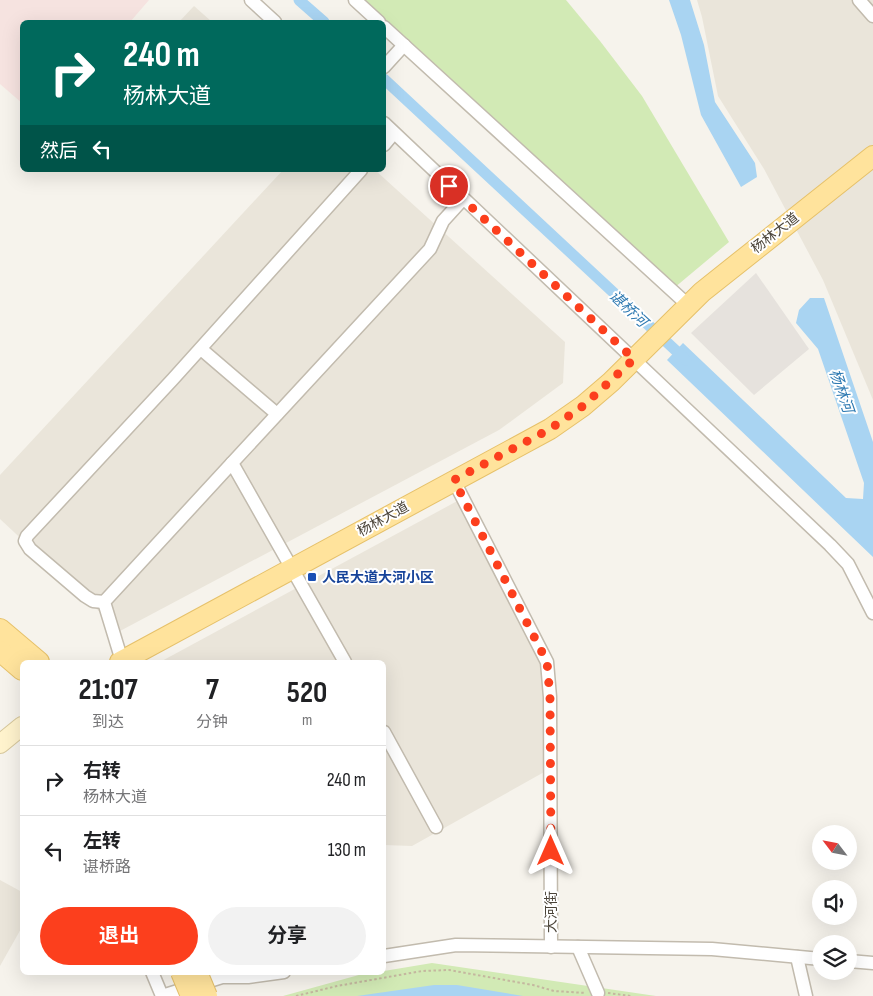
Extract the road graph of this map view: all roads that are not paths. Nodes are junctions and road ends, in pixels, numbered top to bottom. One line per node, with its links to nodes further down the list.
1 (251, 0): 5 (street)
2 (355, 0): 6 (street)
3 (859, 0): 4 (street)
4 (873, 16)
5 (273, 20)
6 (377, 20)
7 (386, 29): 8 (street)
8 (404, 45): 9 (street); 16 (street)
9 (386, 65)
10 (386, 125): 11 (street)
11 (394, 133): 12 (street); 15 (street)
12 (386, 143)
13 (873, 156): 16 (main road, 杨林大道)
14 (359, 172): 17 (street)
15 (463, 199): 18 (street); 19 (street)
16 (683, 309): 18 (main road, 杨林大道)
17 (201, 349): 19 (street); 23 (street)
18 (634, 359): 21 (main road, 杨林大道); 24 (street)
19 (278, 414): 20 (street)
20 (232, 463): 22 (street); 23 (street)
21 (454, 480): 22 (main road, 杨林大道); 38 (street, 大河街)
22 (293, 568): 29 (main road, 杨林大道); 30 (street)
23 (104, 602): 28 (street)
24 (873, 613)
25 (0, 629): 27 (main road)
26 (0, 651): 31 (main road)
27 (37, 660)
28 (120, 660)
29 (125, 660)
30 (344, 660)
31 (20, 668)
32 (20, 716): 34 (main road)
33 (20, 728): 36 (main road)
34 (0, 733)
35 (386, 736): 37 (street)
36 (0, 744)
37 (436, 827)
38 (551, 947): 39 (street); 40 (street)
39 (578, 947): 41 (street); 49 (street)
40 (386, 956)
41 (797, 957): 42 (street); 53 (street)
42 (812, 958)
43 (857, 962): 44 (street)
44 (873, 963)
45 (153, 975): 50 (street)
46 (182, 975): 51 (main road, bridge)
47 (198, 975): 52 (main road, bridge)
48 (262, 975): 50 (street)
49 (598, 993)
50 (162, 996)
51 (191, 996)
52 (207, 996)
53 (806, 996)

